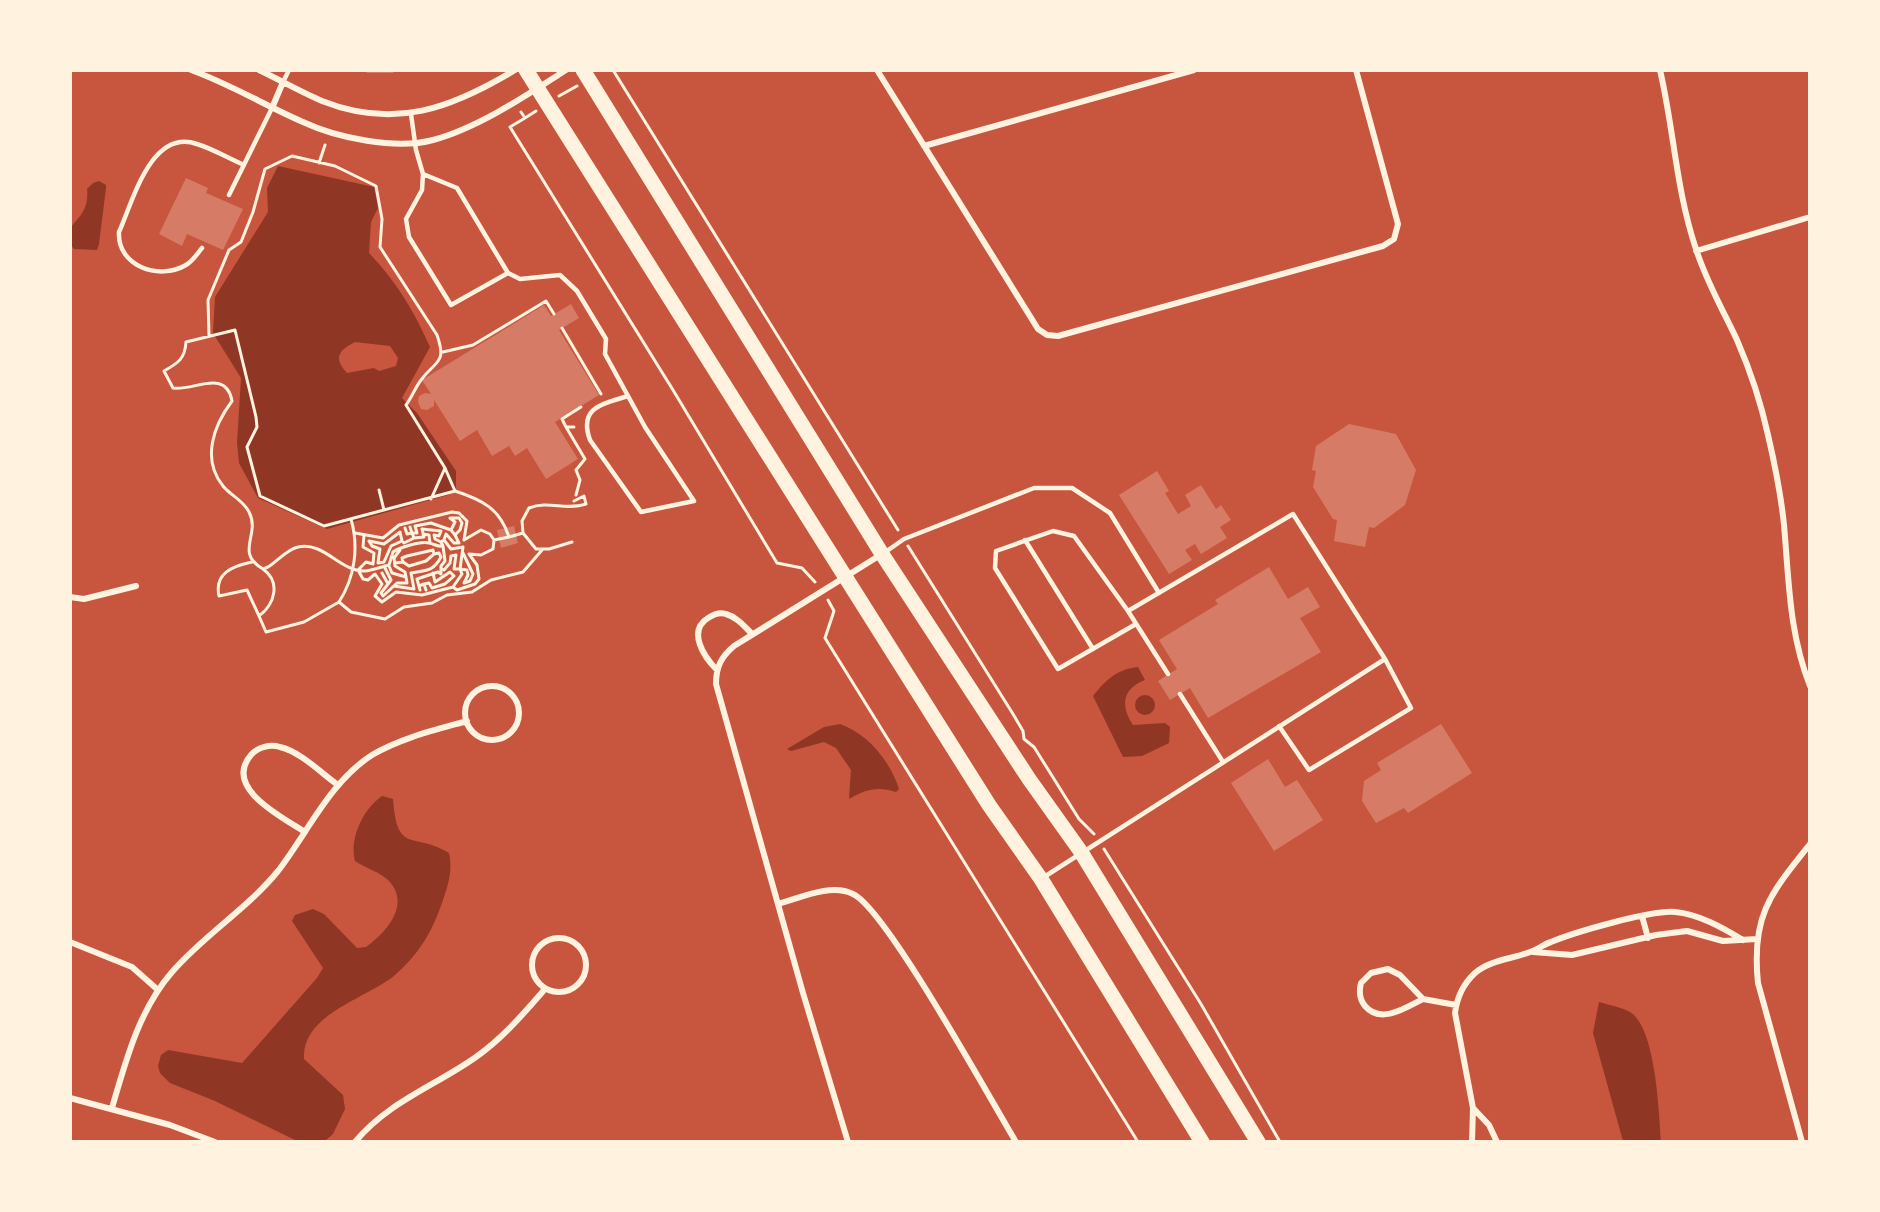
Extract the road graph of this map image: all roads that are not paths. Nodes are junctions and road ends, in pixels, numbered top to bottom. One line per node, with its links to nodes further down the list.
1 (191, 70): 16 (street)
2 (259, 70): 14 (street)
3 (289, 70): 14 (lane)
4 (368, 70): 5 (lane)
5 (393, 70)
6 (515, 70): 17 (street)
7 (526, 70): 15 (main road)
8 (566, 70): 15 (street)
9 (877, 70): 19 (street)
10 (1194, 70): 19 (street)
11 (1356, 70): 19 (street)
12 (1660, 70): 25 (street)
13 (586, 74): 29 (main road)
14 (283, 82): 16 (street); 17 (street)
15 (536, 89): 18 (street); 30 (main road)
16 (272, 108): 18 (street); 20 (lane)
17 (411, 114): 18 (lane)
18 (416, 143): 21 (lane)
19 (924, 146)
20 (244, 165): 22 (lane); 24 (lane)
21 (423, 174): 26 (lane); 26 (lane)
22 (229, 195)
23 (1809, 217): 25 (street)
24 (202, 248)
25 (1696, 251): 41 (street)
26 (508, 273): 27 (lane)
27 (628, 396): 27 (lane)
28 (1025, 540): 34 (lane); 37 (lane); 37 (lane)
29 (882, 554): 30 (street); 32 (lane); 50 (main road)
30 (846, 578): 36 (street); 52 (main road)
31 (136, 586): 33 (street)
32 (1159, 593): 34 (lane); 38 (lane)
33 (70, 597)
34 (1128, 610): 35 (lane)
35 (1136, 624): 37 (lane); 40 (lane)
36 (752, 634): 39 (street); 39 (street)
37 (1093, 649)
38 (1385, 659): 44 (lane); 44 (lane)
39 (717, 669): 53 (street)
40 (1168, 674)
41 (1809, 686)
42 (1180, 694): 45 (lane)
43 (467, 722): 43 (street); 46 (street)
44 (1280, 726): 45 (lane)
45 (1223, 762): 50 (lane)
46 (338, 785): 47 (street); 47 (street)
47 (305, 832): 61 (street)
48 (1809, 844): 51 (street)
49 (1809, 851): 51 (street)
50 (1081, 852): 52 (lane); 72 (main road)
51 (1794, 863): 56 (street)
52 (1041, 879): 71 (main road)
53 (778, 904): 69 (street); 70 (street)
54 (1642, 916): 55 (street); 57 (street); 59 (street)
55 (1648, 938): 57 (street); 59 (street)
56 (1756, 939): 57 (street); 75 (street)
57 (1743, 940)
58 (70, 942): 61 (street)
59 (1531, 952): 63 (street)
60 (545, 988): 60 (street); 68 (street)
61 (158, 990): 65 (street)
62 (1424, 999): 62 (street); 63 (street)
63 (1456, 1005): 66 (street)
64 (70, 1098): 65 (street)
65 (112, 1108): 67 (street)
66 (1473, 1108): 73 (street); 74 (street)
67 (215, 1142)
68 (355, 1142)
69 (848, 1142)
70 (1016, 1142)
71 (1202, 1142)
72 (1258, 1142)
73 (1472, 1142)
74 (1497, 1142)
75 (1802, 1142)

